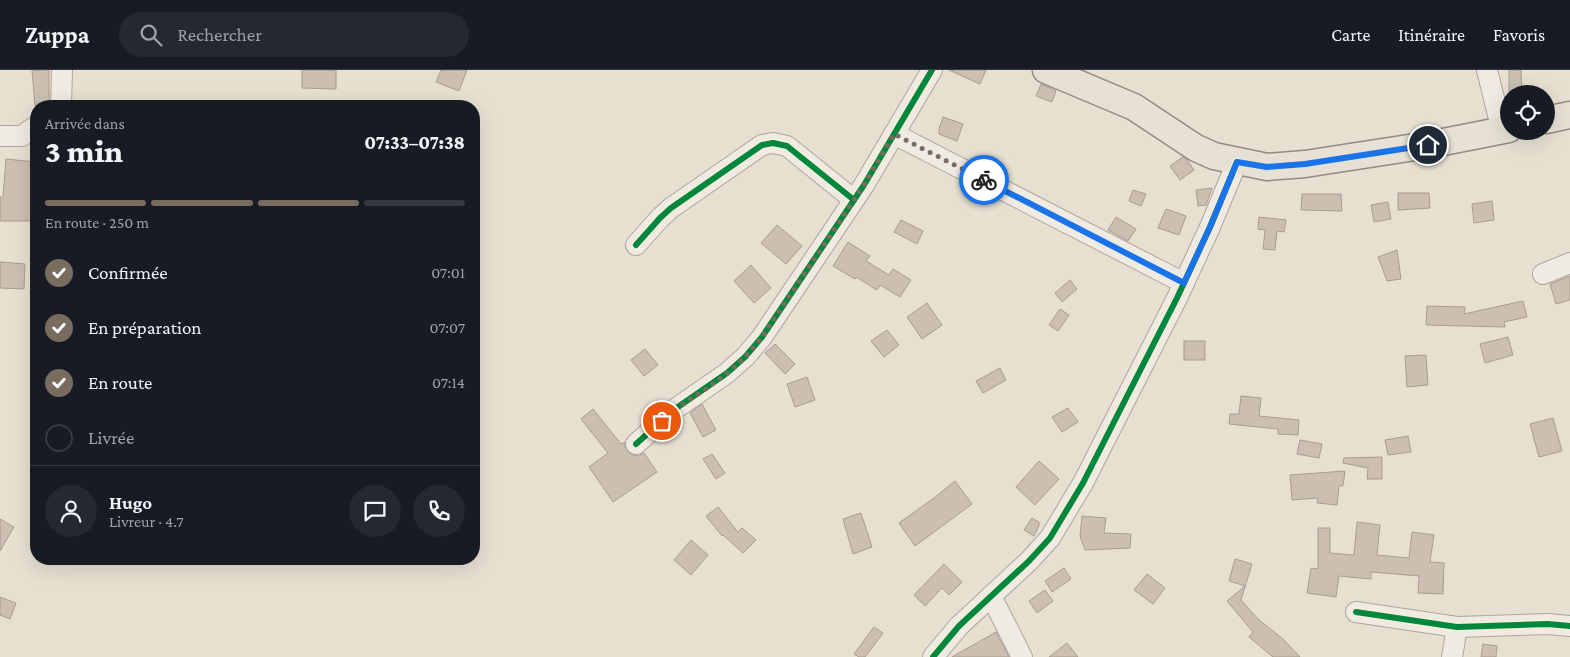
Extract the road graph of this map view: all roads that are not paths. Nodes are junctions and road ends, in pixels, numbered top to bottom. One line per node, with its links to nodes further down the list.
1 (62, 70): 5 (street)
2 (932, 70): 11 (street)
3 (1046, 70): 13 (main road)
4 (1486, 70): 6 (street)
5 (61, 100)
6 (1500, 114)
7 (1570, 115): 8 (main road)
8 (1555, 118)
9 (30, 130): 12 (street)
10 (1500, 131): 13 (main road)
11 (894, 134): 14 (street); 18 (street)
12 (0, 136)
13 (1237, 162): 18 (street)
14 (854, 200): 15 (street); 19 (street)
15 (636, 245)
16 (1570, 263): 17 (street)
17 (1543, 274)
18 (1184, 283): 20 (street)
19 (636, 444)
20 (991, 596): 24 (street); 25 (street)
21 (1356, 612): 23 (street)
22 (1570, 626): 23 (street)
23 (1457, 628): 26 (street)
24 (933, 657)
25 (1022, 657)
26 (1452, 657)

